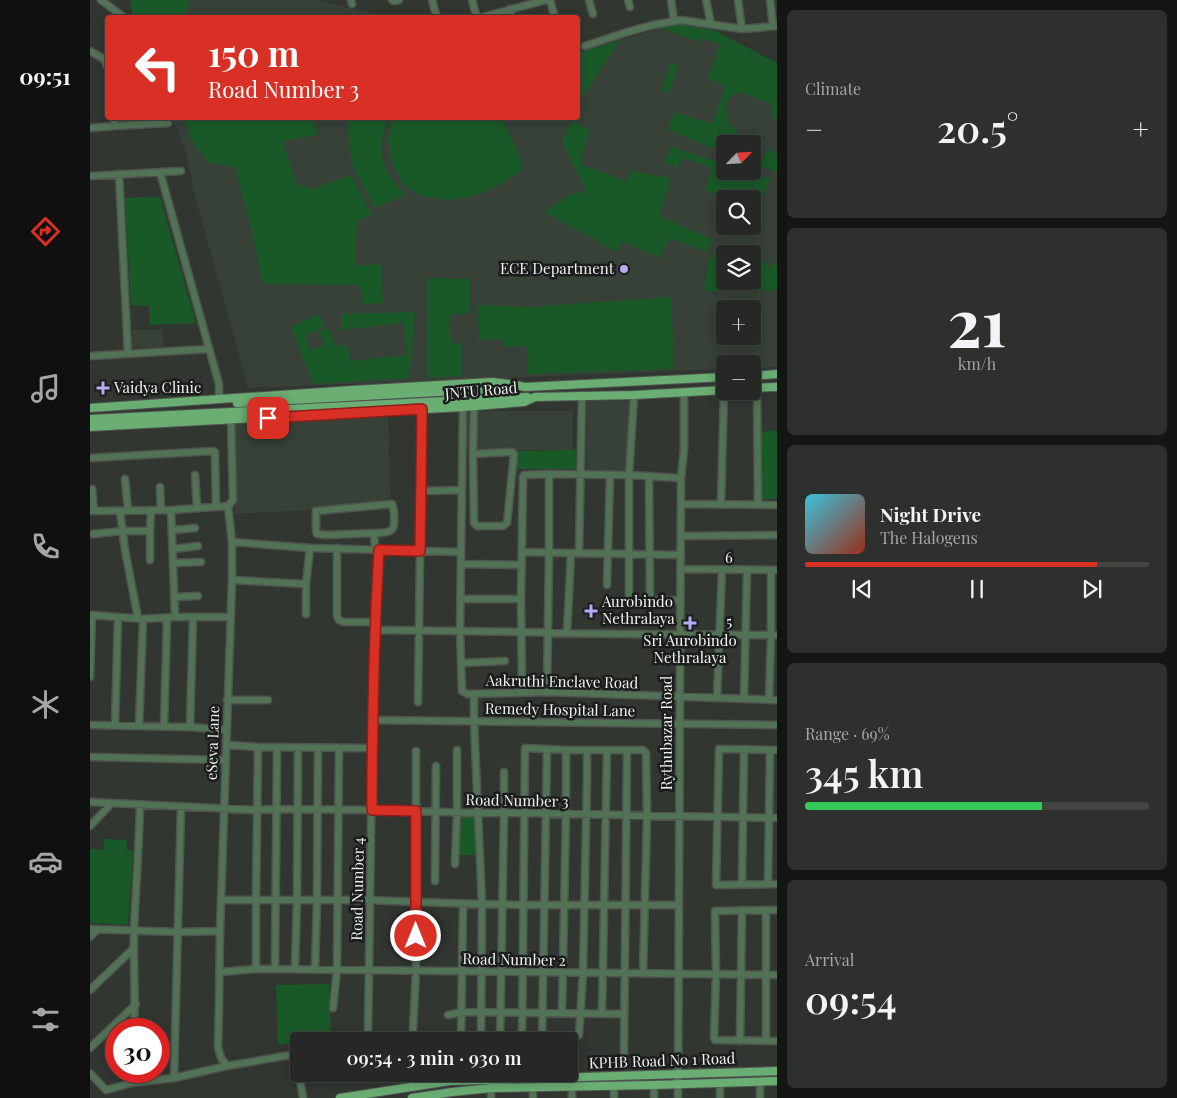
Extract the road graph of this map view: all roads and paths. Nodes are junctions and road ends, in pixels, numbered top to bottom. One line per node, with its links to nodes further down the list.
1 (100, 0): 15 (street)
2 (392, 0): 3 (street)
3 (399, 0)
4 (432, 0): 16 (street)
5 (472, 0): 17 (street)
6 (546, 0): 13 (street)
7 (550, 0): 20 (street)
8 (589, 0): 14 (street)
9 (671, 0): 21 (street)
10 (706, 0): 22 (street)
11 (738, 0): 24 (street)
12 (770, 0): 23 (street)
13 (510, 9): 18 (street); 19 (street)
14 (593, 14)
15 (121, 15)
16 (436, 15)
17 (477, 15)
18 (489, 15)
19 (511, 15)
20 (554, 15)
21 (674, 21): 22 (street); 25 (street)
22 (711, 24): 24 (street)
23 (775, 26): 24 (street)
24 (742, 30)
25 (585, 46)
26 (90, 51): 27 (street)
27 (105, 57)
28 (114, 120): 30 (street)
29 (168, 123): 30 (street)
30 (115, 126): 31 (street)
31 (90, 128)
32 (181, 171): 33 (street)
33 (160, 172): 34 (street); 36 (street)
34 (119, 174): 35 (street); 37 (street)
35 (90, 176)
36 (209, 349): 37 (street); 50 (street)
37 (128, 354): 38 (street)
38 (90, 356)
39 (777, 374): 40 (main road)
40 (761, 375)
41 (716, 377): 42 (main road, JNTU Road)
42 (525, 387): 50 (main road, JNTU Road); 55 (main road)
43 (777, 387): 44 (main road)
44 (761, 388)
45 (716, 390): 46 (main road, JNTU Road)
46 (684, 392): 48 (main road, JNTU Road); 68 (street, Rythubazar Road)
47 (582, 395): 48 (main road, JNTU Road); 49 (main road, JNTU Road); 63 (street)
48 (634, 395): 65 (street)
49 (535, 397): 53 (main road, JNTU Road); 57 (main road)
50 (219, 399): 55 (main road, JNTU Road)
51 (724, 400): 75 (street)
52 (755, 400): 76 (street)
53 (474, 406): 54 (main road, JNTU Road); 60 (street)
54 (463, 407): 56 (main road, JNTU Road); 72 (street)
55 (90, 409)
56 (422, 409): 58 (main road, JNTU Road); 73 (street)
57 (90, 419)
58 (231, 420): 59 (main road, JNTU Road); 78 (street, eSeva Lane)
59 (90, 427)
60 (473, 454): 60 (street)
61 (90, 458): 79 (street)
62 (549, 474): 63 (street); 103 (street); 105 (street)
63 (580, 475): 64 (street); 106 (street)
64 (610, 475): 65 (street); 107 (street)
65 (629, 475): 67 (street); 108 (street)
66 (194, 476): 80 (street)
67 (650, 476): 68 (street); 109 (street)
68 (682, 478): 74 (street, Rythubazar Road)
69 (125, 480): 81 (street)
70 (160, 486): 83 (street)
71 (92, 489): 85 (street)
72 (462, 490): 73 (street); 102 (street)
73 (420, 491): 101 (street)
74 (682, 504): 75 (street); 94 (street, Rythubazar Road)
75 (721, 504): 76 (street)
76 (758, 505): 77 (street)
77 (777, 505)
78 (228, 506): 79 (street); 95 (street, eSeva Lane)
79 (216, 507): 80 (street)
80 (196, 508): 84 (street)
81 (128, 510): 82 (street); 86 (street)
82 (151, 510): 83 (street); 90 (street)
83 (161, 510): 84 (street)
84 (171, 510): 88 (street)
85 (92, 511): 86 (street)
86 (120, 511): 89 (street)
87 (195, 528): 88 (street)
88 (172, 530): 99 (street)
89 (122, 531): 90 (street); 92 (street); 138 (street)
90 (150, 531): 111 (street)
91 (374, 533): 91 (street); 100 (street, Road Number 4)
92 (93, 534)
93 (777, 535): 94 (street)
94 (682, 536): 110 (street, Rythubazar Road)
95 (232, 542): 97 (street); 120 (street, eSeva Lane)
96 (198, 546): 99 (street)
97 (310, 548): 98 (street); 121 (street)
98 (337, 548): 100 (street); 139 (street)
99 (173, 549): 113 (street)
100 (377, 550): 101 (street); 139 (street, Road Number 4)
101 (420, 551): 102 (street); 141 (street)
102 (462, 552): 114 (street)
103 (522, 552): 105 (street); 115 (street)
104 (571, 552): 105 (street); 106 (street); 145 (street)
105 (549, 553): 144 (street)
106 (579, 553): 107 (street)
107 (608, 553): 108 (street); 122 (street)
108 (629, 554): 109 (street); 129 (street)
109 (650, 554): 110 (street); 130 (street)
110 (681, 555): 116 (street, Rythubazar Road)
111 (150, 560)
112 (201, 562): 113 (street)
113 (173, 563): 124 (street)
114 (461, 564): 115 (street); 125 (street)
115 (522, 565): 126 (street)
116 (681, 569): 117 (street, 6); 127 (street, Rythubazar Road)
117 (722, 570): 118 (street, 6); 147 (street)
118 (747, 570): 119 (street, 6); 148 (street)
119 (774, 570): 149 (street)
120 (232, 580): 121 (street); 134 (street, eSeva Lane)
121 (306, 584): 131 (street)
122 (607, 585)
123 (198, 596): 124 (street)
124 (174, 597): 133 (street)
125 (460, 599): 126 (street); 142 (street)
126 (521, 599): 143 (street)
127 (681, 600): 130 (street); 146 (street, Rythubazar Road)
128 (613, 601): 129 (street)
129 (629, 601): 130 (street)
130 (650, 601)
131 (306, 614)
132 (91, 615): 135 (street); 152 (street)
133 (175, 617): 136 (street); 137 (street)
134 (231, 617): 137 (street); 159 (street, eSeva Lane)
135 (118, 618): 138 (street); 168 (street)
136 (168, 618): 138 (street); 171 (street)
137 (193, 618): 172 (street)
138 (141, 619): 170 (street)
139 (375, 622): 140 (street, Road Number 4)
140 (375, 630): 141 (street, 5); 164 (street, Road Number 4)
141 (419, 630): 142 (street, 5); 163 (street)
142 (460, 631): 143 (street, 5); 151 (street)
143 (522, 632): 144 (street, 5); 153 (street)
144 (547, 632): 145 (street, 5); 154 (street)
145 (567, 632): 146 (street, 5)
146 (681, 634): 147 (street, 5); 156 (street, Rythubazar Road)
147 (719, 634): 148 (street, 5); 157 (street)
148 (745, 634): 149 (street, 5); 158 (street)
149 (774, 635): 161 (street)
150 (505, 661): 151 (street)
151 (462, 663): 155 (street)
152 (90, 677)
153 (522, 692): 154 (street, Aakruthi Enclave Road); 155 (street, Aakruthi Enclave Road)
154 (547, 692): 156 (street, Aakruthi Enclave Road)
155 (474, 694): 165 (street)
156 (680, 697): 157 (street, Aakruthi Enclave Road); 167 (street, Rythubazar Road)
157 (717, 698): 158 (street, Aakruthi Enclave Road)
158 (744, 699): 161 (street, Aakruthi Enclave Road)
159 (227, 700): 160 (street); 173 (street, eSeva Lane)
160 (268, 700)
161 (769, 700): 162 (street, Aakruthi Enclave Road)
162 (777, 700)
163 (418, 702)
164 (373, 720): 165 (street, Remedy Hospital Lane); 180 (street, Road Number 4)
165 (474, 722): 167 (street, Remedy Hospital Lane); 208 (street)
166 (90, 724): 168 (street)
167 (680, 724): 169 (street, Remedy Hospital Lane); 217 (street, Rythubazar Road)
168 (114, 725): 170 (street)
169 (777, 725)
170 (140, 726): 171 (street)
171 (164, 726): 172 (street)
172 (190, 727): 173 (street)
173 (226, 730): 174 (street, eSeva Lane)
174 (227, 745): 175 (street); 191 (street, eSeva Lane)
175 (258, 748): 176 (street); 202 (street)
176 (278, 748): 177 (street); 199 (street)
177 (298, 748): 178 (street); 200 (street)
178 (318, 748): 179 (street); 201 (street)
179 (339, 748): 180 (street); 203 (street)
180 (372, 748): 204 (street, Road Number 4)
181 (547, 749): 184 (street); 210 (street); 211 (street)
182 (744, 749): 188 (street); 218 (street); 219 (street)
183 (457, 750): 207 (street)
184 (566, 750): 185 (street); 212 (street)
185 (587, 750): 186 (street); 213 (street)
186 (607, 750): 187 (street); 214 (street)
187 (627, 750): 215 (street); 216 (street)
188 (773, 750): 220 (street)
189 (416, 752): 205 (street)
190 (90, 757): 191 (street)
191 (226, 760): 198 (street, eSeva Lane)
192 (436, 766): 206 (street)
193 (504, 772): 209 (street)
194 (90, 802): 195 (street, Road Number 3)
195 (111, 804): 196 (street, Road Number 3); 222 (street)
196 (140, 805): 197 (street, Road Number 3); 252 (street)
197 (181, 807): 198 (street, Road Number 3); 254 (street)
198 (224, 808): 202 (street, Road Number 3); 231 (street, eSeva Lane)
199 (278, 808): 200 (street, Road Number 3); 202 (street, Road Number 3); 232 (street)
200 (297, 809): 201 (street, Road Number 3); 229 (street)
201 (318, 809): 203 (street, Road Number 3); 230 (street)
202 (256, 810): 228 (street)
203 (337, 810): 204 (street, Road Number 3); 233 (street)
204 (372, 810): 205 (street, Road Number 3); 234 (street, Road Number 4)
205 (416, 811): 206 (street, Road Number 3); 235 (street)
206 (436, 812): 207 (street, Road Number 3); 224 (street)
207 (457, 812): 208 (street, Road Number 3); 223 (street)
208 (478, 813): 209 (street, Road Number 3); 237 (street)
209 (504, 813): 210 (street, Road Number 3); 238 (street)
210 (524, 813): 211 (street, Road Number 3); 239 (street)
211 (546, 814): 212 (street, Road Number 3); 240 (street)
212 (566, 814): 213 (street, Road Number 3); 241 (street)
213 (586, 814): 214 (street, Road Number 3); 242 (street)
214 (606, 815): 215 (street, Road Number 3); 243 (street)
215 (626, 815): 216 (street, Road Number 3); 244 (street)
216 (647, 816): 217 (street, Road Number 3); 245 (street)
217 (680, 816): 218 (street, Road Number 3); 246 (street, Rythubazar Road)
218 (718, 817): 219 (street, Road Number 3); 225 (street)
219 (743, 818): 220 (street, Road Number 3); 225 (street)
220 (769, 818): 221 (street, Road Number 3); 226 (street)
221 (777, 818)
222 (90, 826)
223 (455, 864)
224 (435, 881)
225 (742, 884): 226 (street)
226 (768, 884): 227 (street)
227 (777, 884)
228 (256, 899): 231 (street); 232 (street); 257 (street)
229 (297, 899): 230 (street); 232 (street); 259 (street)
230 (317, 899): 233 (street); 260 (street)
231 (222, 900): 253 (street, eSeva Lane)
232 (276, 900): 258 (street)
233 (337, 900): 234 (street); 261 (street)
234 (370, 900): 235 (street); 262 (street, Road Number 4)
235 (416, 902): 236 (street); 263 (street)
236 (463, 904): 237 (street); 264 (street)
237 (482, 904): 238 (street); 266 (street)
238 (503, 904): 239 (street); 267 (street)
239 (524, 905): 240 (street); 268 (street)
240 (544, 905): 241 (street); 269 (street)
241 (564, 905): 242 (street); 270 (street)
242 (585, 905): 243 (street); 271 (street)
243 (604, 905): 244 (street); 272 (street)
244 (625, 905): 245 (street); 273 (street)
245 (645, 905): 246 (street); 274 (street)
246 (679, 905): 275 (street, Rythubazar Road)
247 (742, 910): 249 (street); 276 (street); 277 (street)
248 (777, 910): 249 (street)
249 (766, 911): 278 (street)
250 (90, 928): 251 (street)
251 (98, 929): 252 (street); 255 (street)
252 (134, 930): 254 (street); 256 (street)
253 (220, 930): 254 (street); 265 (street, eSeva Lane)
254 (178, 932): 313 (street)
255 (90, 937)
256 (134, 948): 280 (street); 281 (street)
257 (256, 969): 258 (street, Road Number 2); 265 (street, Road Number 2)
258 (275, 969): 259 (street, Road Number 2)
259 (295, 969): 260 (street, Road Number 2)
260 (314, 970): 261 (street, Road Number 2)
261 (336, 970): 262 (street, Road Number 2); 282 (street)
262 (369, 970): 263 (street, Road Number 2); 295 (street, Road Number 4)
263 (416, 971): 264 (street, Road Number 2); 294 (street)
264 (463, 971): 266 (street, Road Number 2); 283 (street)
265 (220, 972): 308 (street, eSeva Lane)
266 (482, 972): 267 (street, Road Number 2); 284 (street)
267 (502, 972): 268 (street, Road Number 2); 285 (street)
268 (523, 972): 269 (street, Road Number 2); 286 (street)
269 (543, 972): 270 (street, Road Number 2); 287 (street)
270 (563, 973): 271 (street, Road Number 2); 288 (street)
271 (583, 973): 272 (street, Road Number 2); 289 (street)
272 (603, 973): 273 (street, Road Number 2); 290 (street)
273 (624, 974): 274 (street, Road Number 2); 291 (street)
274 (643, 974): 275 (street, Road Number 2)
275 (679, 974): 276 (street, Road Number 2); 311 (street, Rythubazar Road)
276 (716, 975): 277 (street, Road Number 2); 303 (street)
277 (740, 975): 278 (street, Road Number 2); 303 (street)
278 (766, 975): 279 (street, Road Number 2); 302 (street)
279 (777, 975)
280 (90, 990)
281 (136, 1004): 293 (street); 305 (street)
282 (333, 1008)
283 (462, 1012): 284 (street); 292 (street); 296 (street)
284 (482, 1012): 285 (street); 297 (street)
285 (502, 1012): 286 (street); 298 (street)
286 (522, 1012): 287 (street); 299 (street)
287 (543, 1012): 288 (street); 300 (street)
288 (562, 1013): 289 (street)
289 (580, 1013): 290 (street); 301 (street)
290 (602, 1013): 291 (street)
291 (624, 1014): 306 (street)
292 (448, 1015)
293 (135, 1018)
294 (413, 1030)
295 (368, 1031)
296 (462, 1032)
297 (481, 1032)
298 (501, 1032)
299 (522, 1032)
300 (542, 1032)
301 (579, 1035)
302 (766, 1040): 303 (street); 304 (street)
303 (740, 1041)
304 (777, 1041)
305 (90, 1048)
306 (624, 1052)
307 (290, 1055): 308 (street)
308 (227, 1066): 313 (street)
309 (777, 1071): 311 (main road, KPHB Road No 1 Road)
310 (90, 1073): 317 (street)
311 (678, 1074): 319 (street, Rythubazar Road); 327 (main road, KPHB Road No 1 Road)
312 (170, 1078): 313 (street)
313 (174, 1078)
314 (760, 1081): 315 (main road, KPHB Road No 1 Road); 318 (main road, KPHB Road No 1 Road); 336 (street)
315 (777, 1081)
316 (300, 1082): 326 (street)
317 (132, 1083)
318 (720, 1083): 319 (main road, KPHB Road No 1 Road); 335 (street)
319 (678, 1084): 320 (main road, KPHB Road No 1 Road); 334 (street, Rythubazar Road)
320 (654, 1085): 322 (main road, KPHB Road No 1 Road); 333 (street)
321 (572, 1086): 322 (main road, KPHB Road No 1 Road); 323 (main road, KPHB Road No 1 Road); 331 (street)
322 (614, 1086): 332 (street)
323 (533, 1087): 324 (main road, KPHB Road No 1 Road); 330 (street)
324 (490, 1088): 325 (main road, KPHB Road No 1 Road); 329 (street)
325 (451, 1095): 328 (main road, KPHB Road No 1 Road)
326 (303, 1098)
327 (340, 1098)
328 (412, 1098)
329 (491, 1098)
330 (533, 1098)
331 (572, 1098)
332 (614, 1098)
333 (654, 1098)
334 (678, 1098)
335 (720, 1098)
336 (760, 1098)

